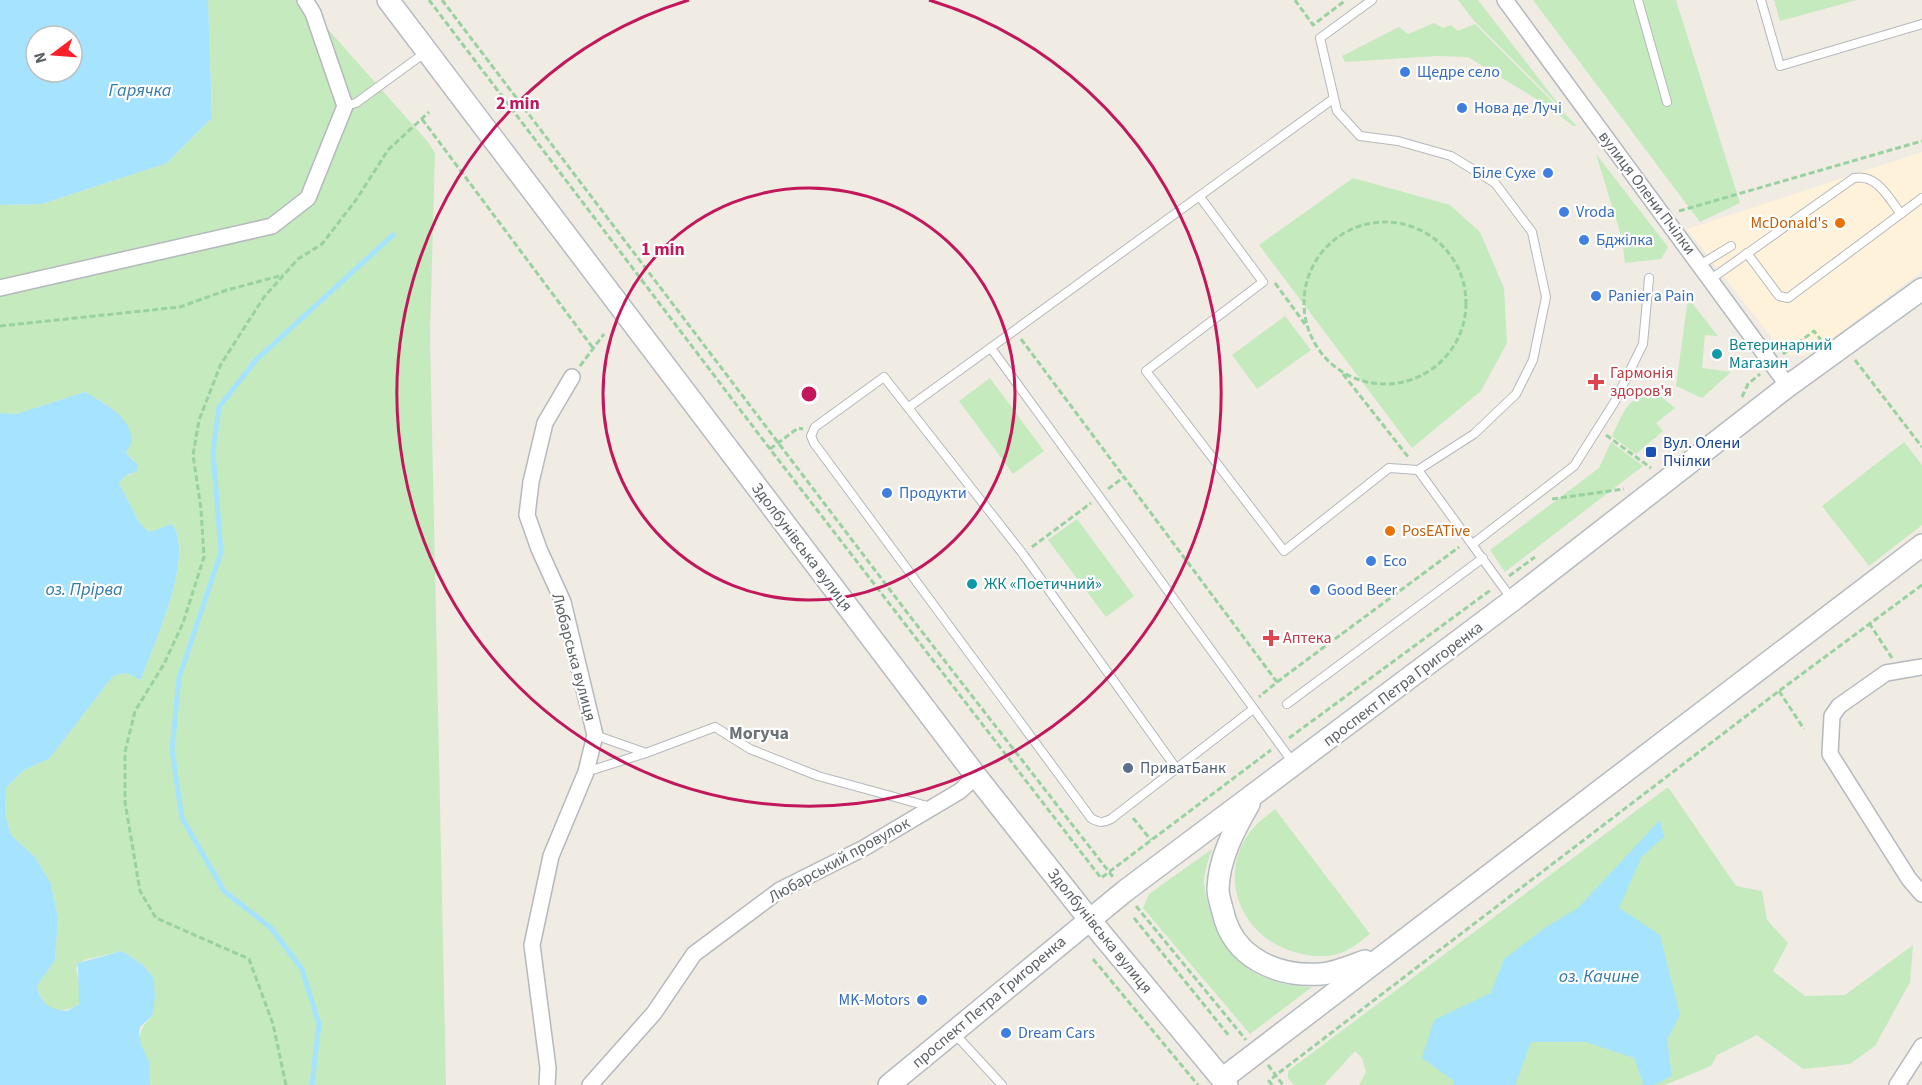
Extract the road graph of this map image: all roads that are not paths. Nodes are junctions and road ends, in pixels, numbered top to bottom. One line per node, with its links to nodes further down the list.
1 (305, 0): 11 (street)
2 (388, 0): 8 (main road, Здолбунівська вулиця)
3 (1372, 0): 9 (lane)
4 (1505, 0): 17 (street, вулиця Олени Пчілки)
5 (1638, 0): 10 (lane)
6 (1761, 0): 7 (lane)
7 (1922, 24)
8 (427, 51): 11 (lane); 39 (main road, Здолбунівська вулиця)
9 (1333, 99): 12 (lane); 26 (lane)
10 (1667, 102)
11 (345, 106): 20 (street)
12 (1200, 196): 22 (lane); 26 (lane)
13 (1922, 198): 14 (lane)
14 (1901, 214): 16 (lane); 16 (lane)
15 (1731, 246): 17 (lane)
16 (1747, 253): 19 (lane)
17 (1700, 265): 19 (street, вулиця Олени Пчілки)
18 (1649, 278): 27 (lane)
19 (1711, 279): 24 (street, вулиця Олени Пчілки)
20 (0, 288)
21 (1922, 289): 24 (main road, проспект Петра Григоренка)
22 (991, 348): 25 (lane); 33 (lane)
23 (572, 377): 34 (street, Любарська вулиця)
24 (1788, 386): 30 (main road, проспект Петра Григоренка)
25 (909, 407): 37 (lane); 37 (lane)
26 (1418, 470): 27 (lane)
27 (1472, 541): 29 (lane)
28 (1922, 545): 44 (main road)
29 (1483, 558): 30 (lane); 32 (lane)
30 (1513, 600): 36 (main road, проспект Петра Григоренка)
31 (1922, 667): 42 (street)
32 (1287, 704)
33 (1252, 710): 36 (lane); 37 (lane)
34 (595, 735): 35 (lane); 38 (street, Любарська вулиця)
35 (646, 753): 38 (lane); 41 (lane)
36 (1295, 765): 40 (main road, проспект Петра Григоренка)
37 (1176, 768)
38 (586, 772): 48 (street, Любарська вулиця)
39 (976, 776): 41 (street, Любарський провулок); 43 (main road, Здолбунівська вулиця)
40 (1254, 795): 43 (main road, проспект Петра Григоренка); 44 (main road)
41 (932, 808): 49 (street, Любарський провулок)
42 (1922, 894)
43 (1089, 920): 45 (main road, проспект Петра Григоренка); 47 (main road, Здолбунівська вулиця)
44 (1379, 957): 47 (main road)
45 (954, 1032): 50 (main road, проспект Петра Григоренка); 51 (lane)
46 (1922, 1046): 52 (street)
47 (1222, 1082)
48 (547, 1085)
49 (590, 1085)
50 (889, 1085)
51 (1002, 1085)
52 (1896, 1085)

